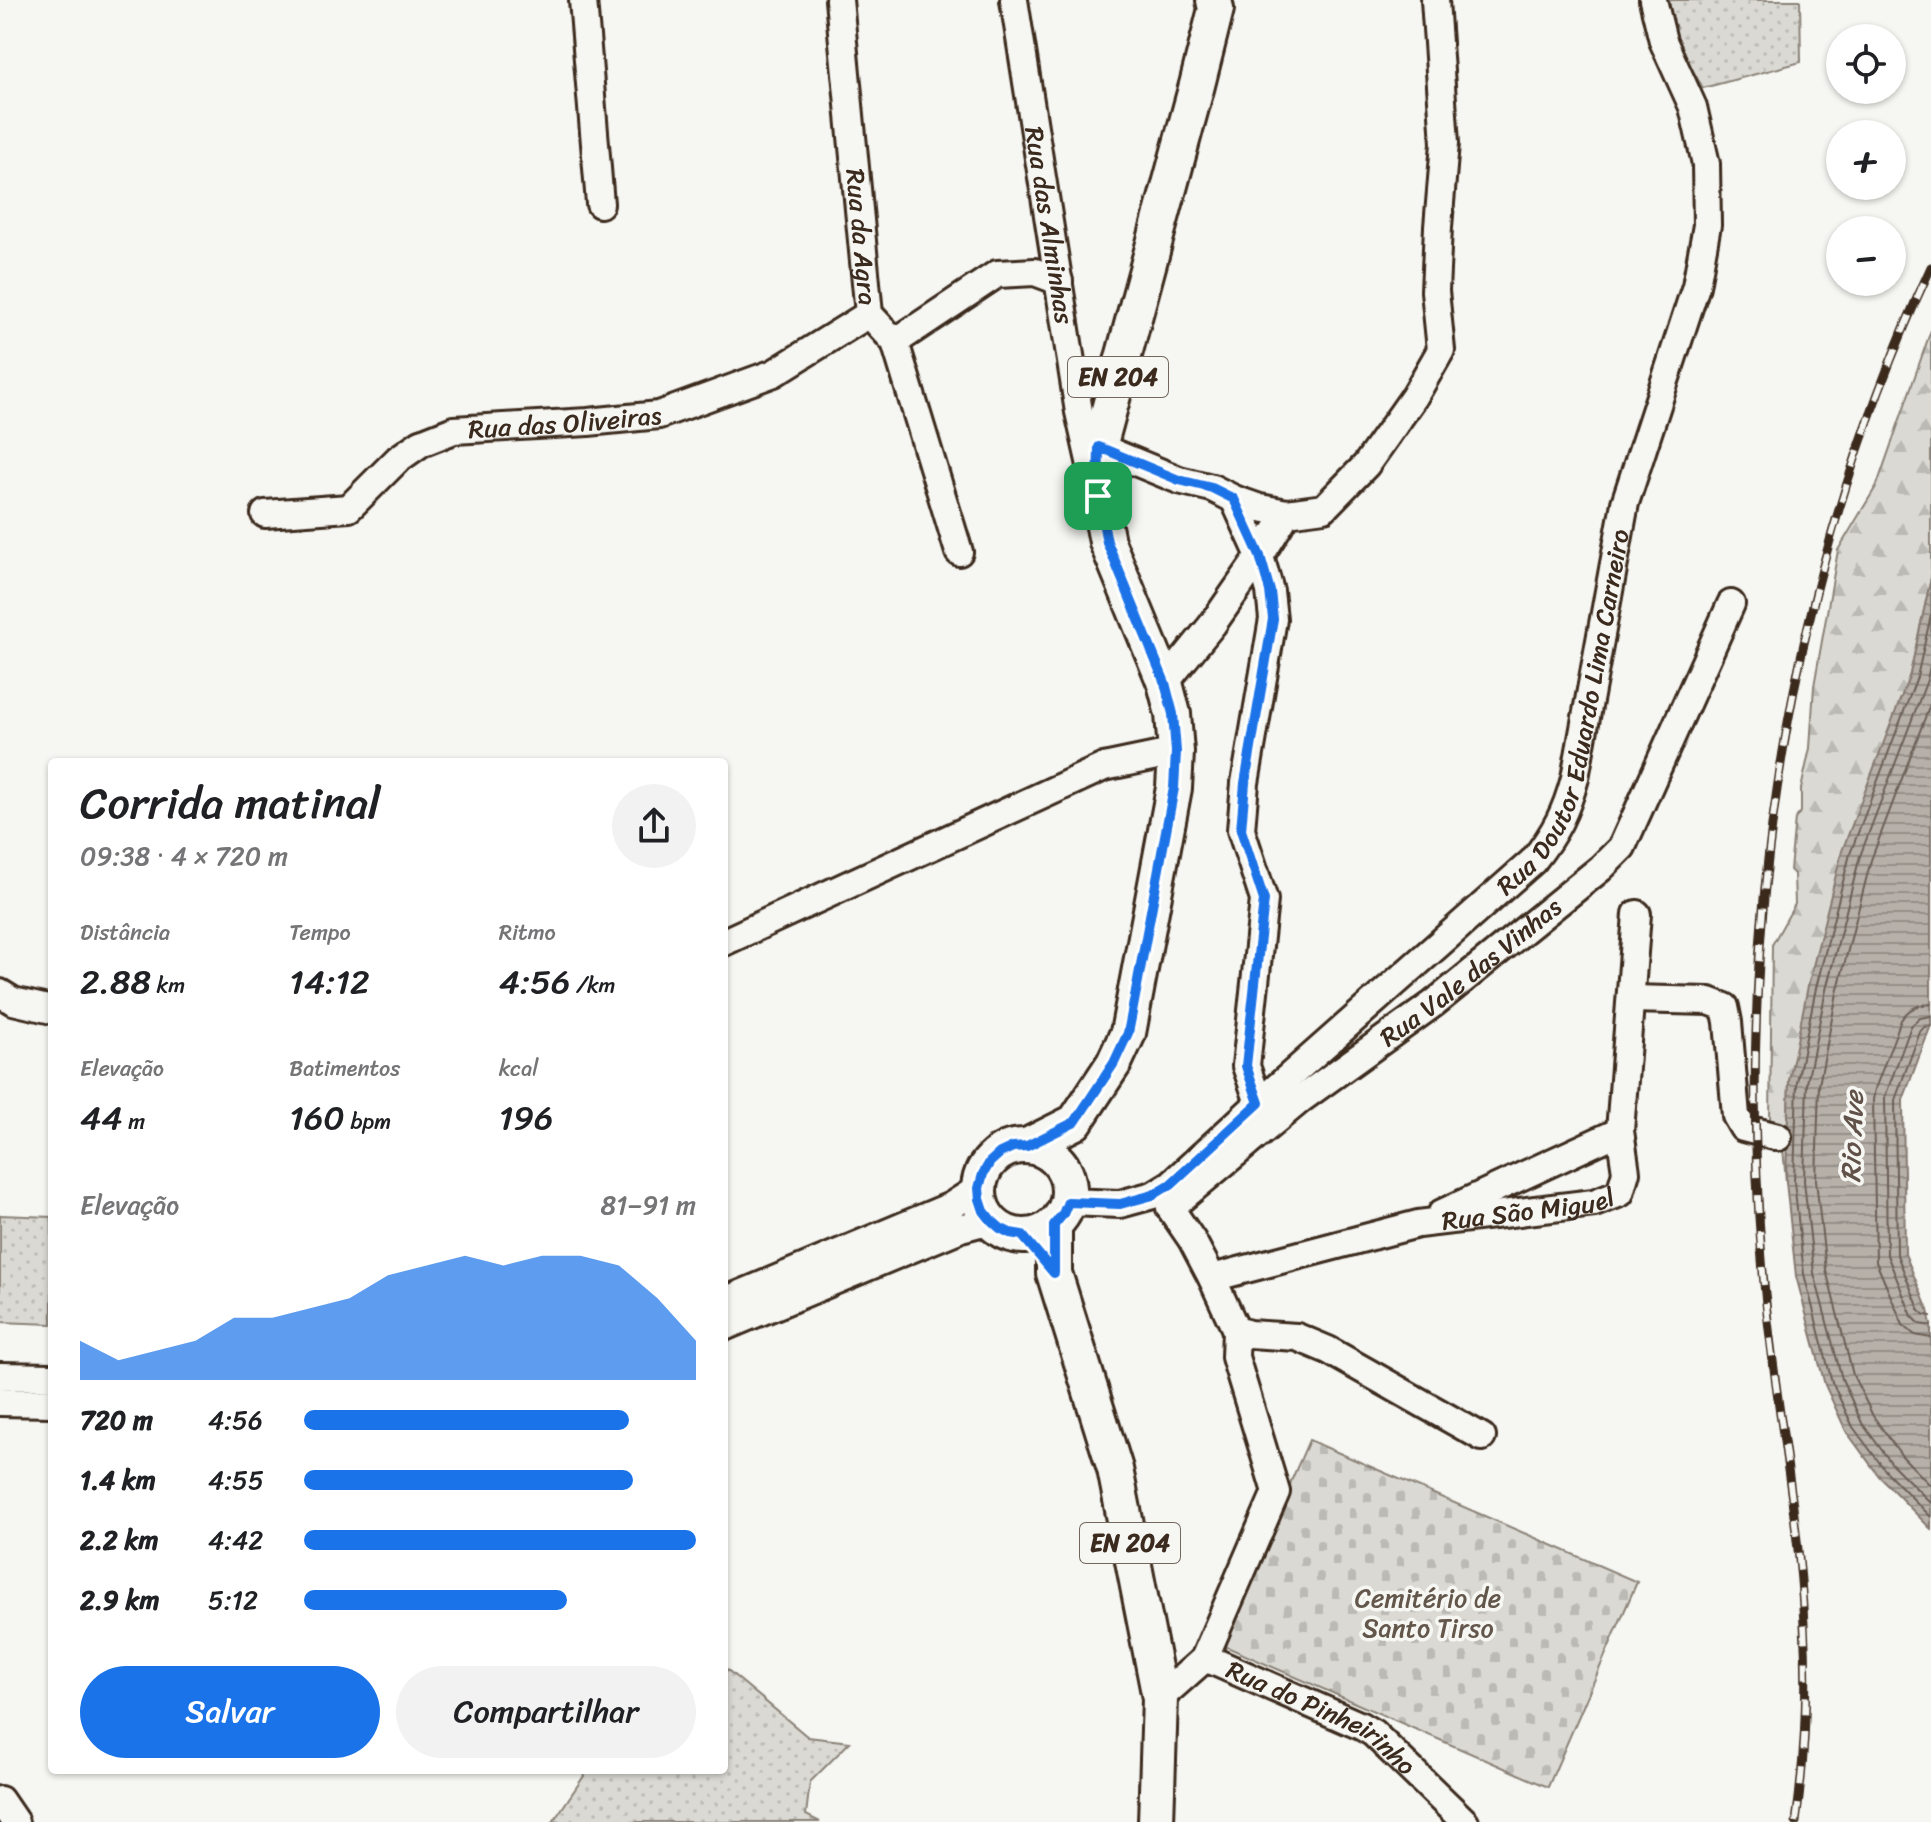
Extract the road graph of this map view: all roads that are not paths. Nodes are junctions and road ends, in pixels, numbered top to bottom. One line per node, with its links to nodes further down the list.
1 (583, 0): 7 (street)
2 (839, 0): 9 (street, Rua da Agra)
3 (1014, 0): 8 (street, Rua das Alminhas)
4 (1214, 0): 11 (main road, EN 204)
5 (1435, 0): 14 (street)
6 (1653, 0): 26 (street, Rua Doutor Eduardo Lima Carneiro)
7 (600, 204)
8 (1059, 281): 10 (street); 12 (street, Rua das Alminhas)
9 (869, 314): 10 (street, Rua da Agra); 15 (street, Rua das Oliveiras)
10 (895, 342): 16 (street, Rua da Agra)
11 (1099, 447): 12 (main road, EN 204); 13 (street)
12 (1098, 496): 19 (main road, EN 204)
13 (1234, 499): 14 (street); 17 (street)
14 (1287, 513): 17 (street)
15 (265, 514)
16 (959, 552)
17 (1260, 556): 19 (street); 26 (street)
18 (1731, 604): 37 (street, Rua Vale das Vinhas)
19 (1165, 683): 20 (main road, EN 204)
20 (1176, 752): 22 (street); 27 (main road, EN 204)
21 (1637, 914): 24 (street, Rua São Miguel)
22 (728, 940)
23 (0, 993): 25 (street)
24 (1631, 999): 28 (street, Rua São Miguel); 29 (street)
25 (48, 1009)
26 (1259, 1103): 32 (street, Rua Doutor Eduardo Lima Carneiro)
27 (1075, 1122): 30 (main road, EN 204); 32 (main road, EN 204)
28 (1620, 1131): 34 (street, Rua São Miguel); 34 (street, Rua São Miguel)
29 (1778, 1137)
30 (1027, 1146): 31 (main road, EN 204); 32 (main road)
31 (979, 1188): 33 (main road); 38 (street)
32 (1063, 1201): 35 (main road); 36 (main road, EN 204)
33 (991, 1220): 35 (main road, EN 204); 39 (street)
34 (1418, 1224): 37 (street, Rua São Miguel)
35 (1022, 1235): 36 (main road, EN 204)
36 (1054, 1273): 47 (main road, EN 204)
37 (1212, 1278): 40 (street)
38 (728, 1299)
39 (728, 1325)
40 (1236, 1330): 45 (street); 46 (street)
41 (0, 1376): 42 (street)
42 (48, 1377)
43 (0, 1402): 44 (street)
44 (48, 1403)
45 (1482, 1437)
46 (1204, 1659): 47 (street); 51 (street, Rua do Pinheirinho)
47 (1160, 1698): 50 (main road, EN 204)
48 (0, 1800): 49 (street)
49 (15, 1822)
50 (1156, 1822)
51 (1465, 1822)

